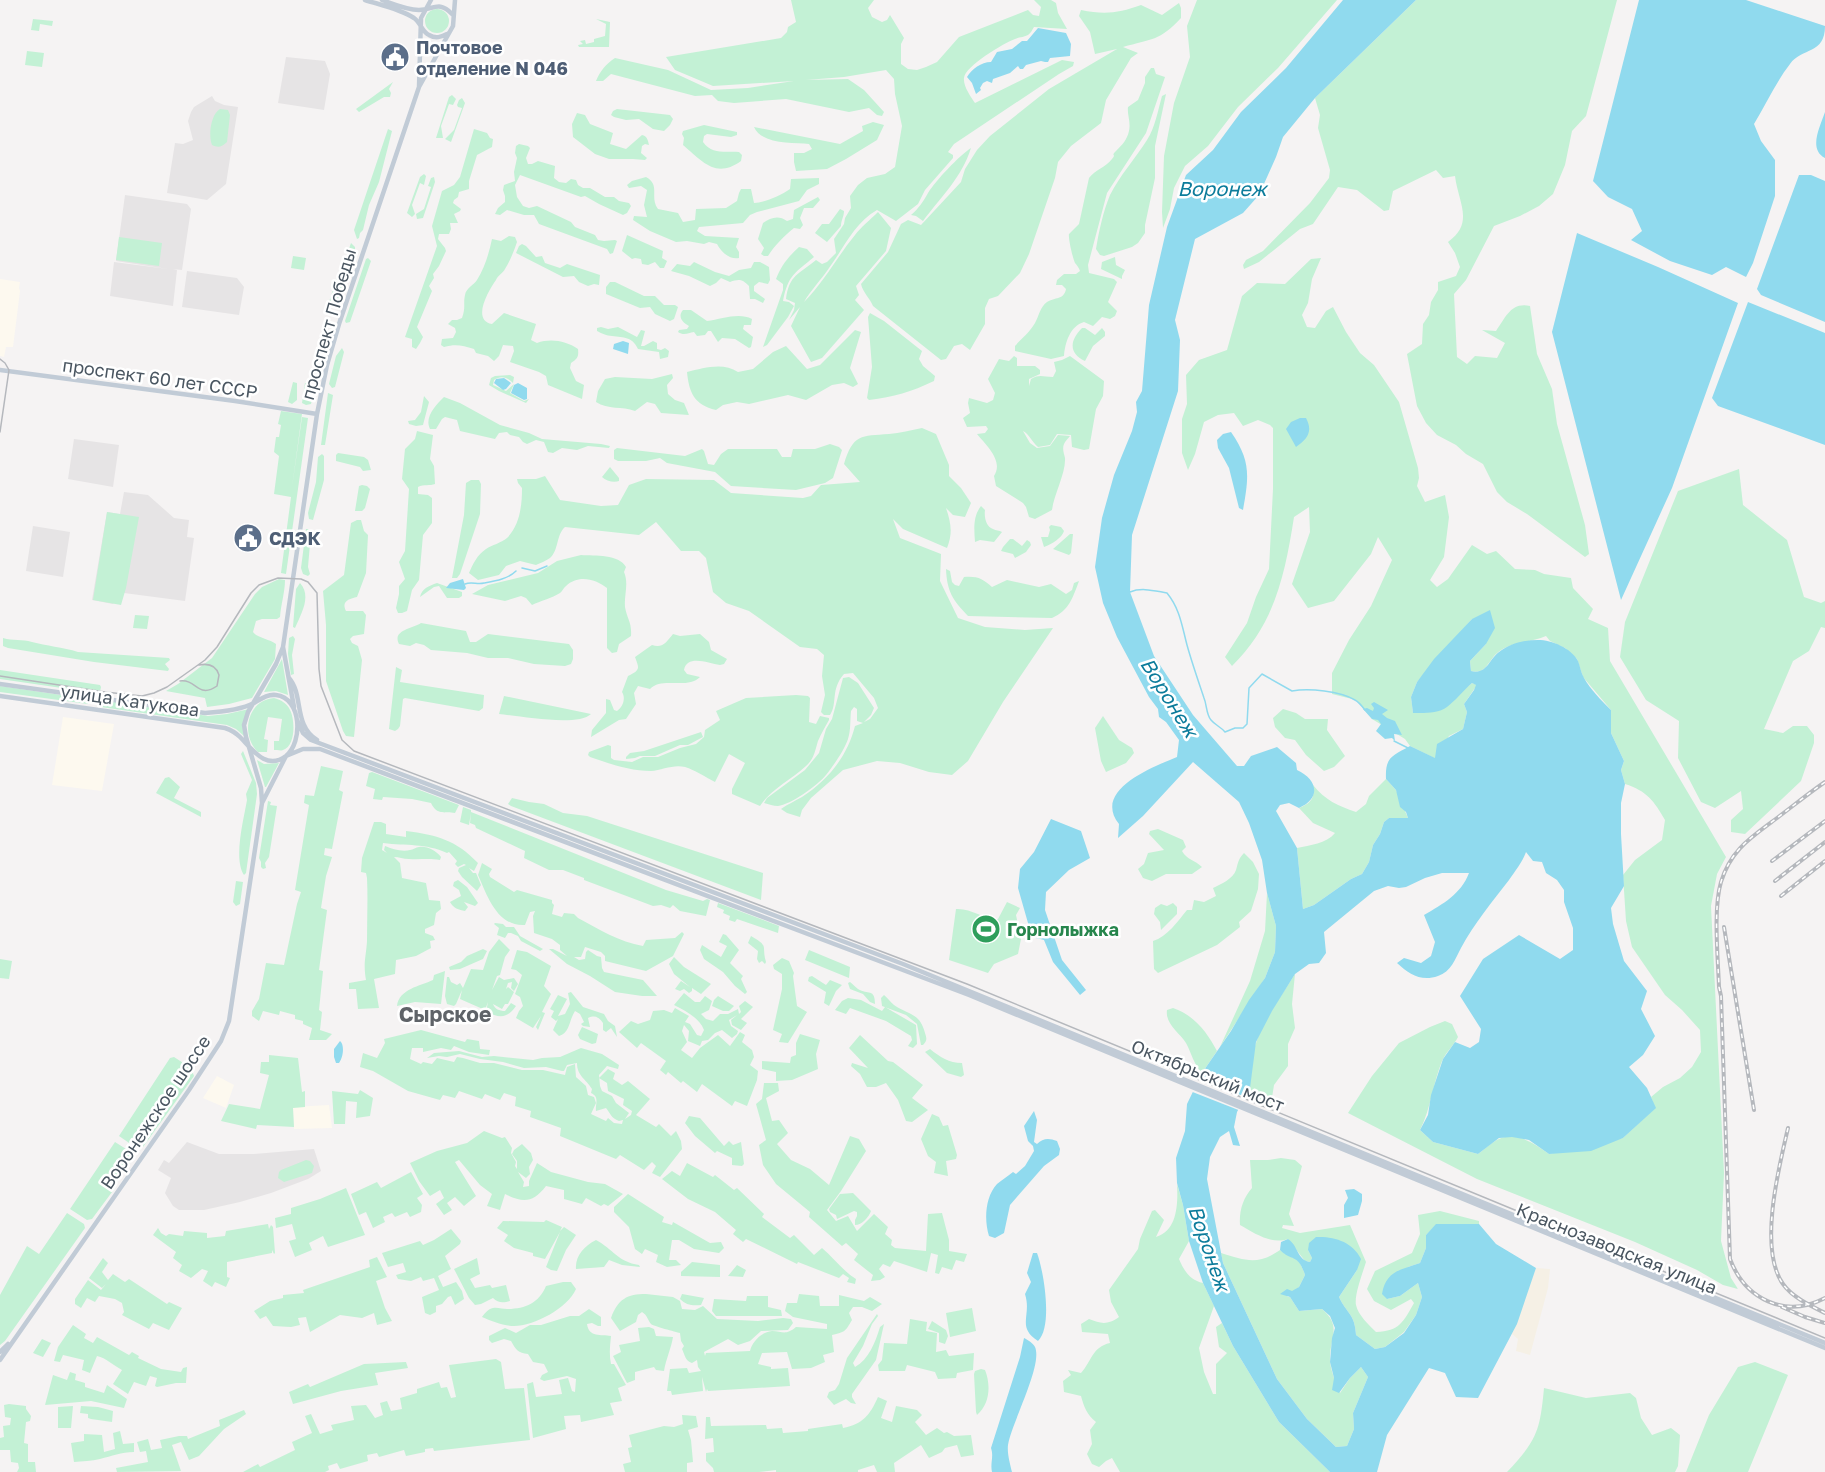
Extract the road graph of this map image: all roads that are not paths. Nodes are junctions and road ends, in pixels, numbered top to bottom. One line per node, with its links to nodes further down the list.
1 (365, 0): 7 (main road)
2 (382, 0): 5 (main road)
3 (431, 0): 5 (main road)
4 (455, 0): 6 (main road)
5 (425, 9): 6 (main road); 7 (main road)
6 (453, 16): 8 (main road)
7 (420, 23): 8 (main road); 9 (main road)
8 (447, 34): 9 (main road)
9 (418, 87): 11 (main road, проспект Победы)
10 (0, 370): 11 (main road, проспект 60 лет СССР)
11 (317, 414): 12 (main road, проспект Победы)
12 (283, 647): 13 (main road); 17 (main road)
13 (289, 678): 19 (main road); 22 (main road)
14 (0, 684): 16 (main road, улица Катукова)
15 (0, 696): 18 (main road, улица Катукова)
16 (92, 696): 17 (main road, улица Катукова); 18 (main road)
17 (254, 703): 19 (main road); 21 (main road)
18 (88, 708): 21 (main road, улица Катукова)
19 (294, 711): 20 (main road)
20 (297, 720): 22 (main road); 23 (main road)
21 (248, 747): 23 (main road); 24 (main road)
22 (335, 749): 25 (main road)
23 (286, 756): 24 (main road); 25 (main road)
24 (262, 803): 28 (main road, Воронежское шоссе)
25 (1005, 1008): 26 (main road, Октябрьский мост)
26 (1399, 1170): 27 (main road, Краснозаводская улица)
27 (1805, 1337): 29 (main road, Краснозаводская улица); 30 (main road, Краснозаводская улица)
28 (15, 1338): 31 (main road, Воронежское шоссе); 32 (main road, Воронежское шоссе)
29 (1825, 1343)
30 (1825, 1348)
31 (0, 1352)
32 (0, 1360)

